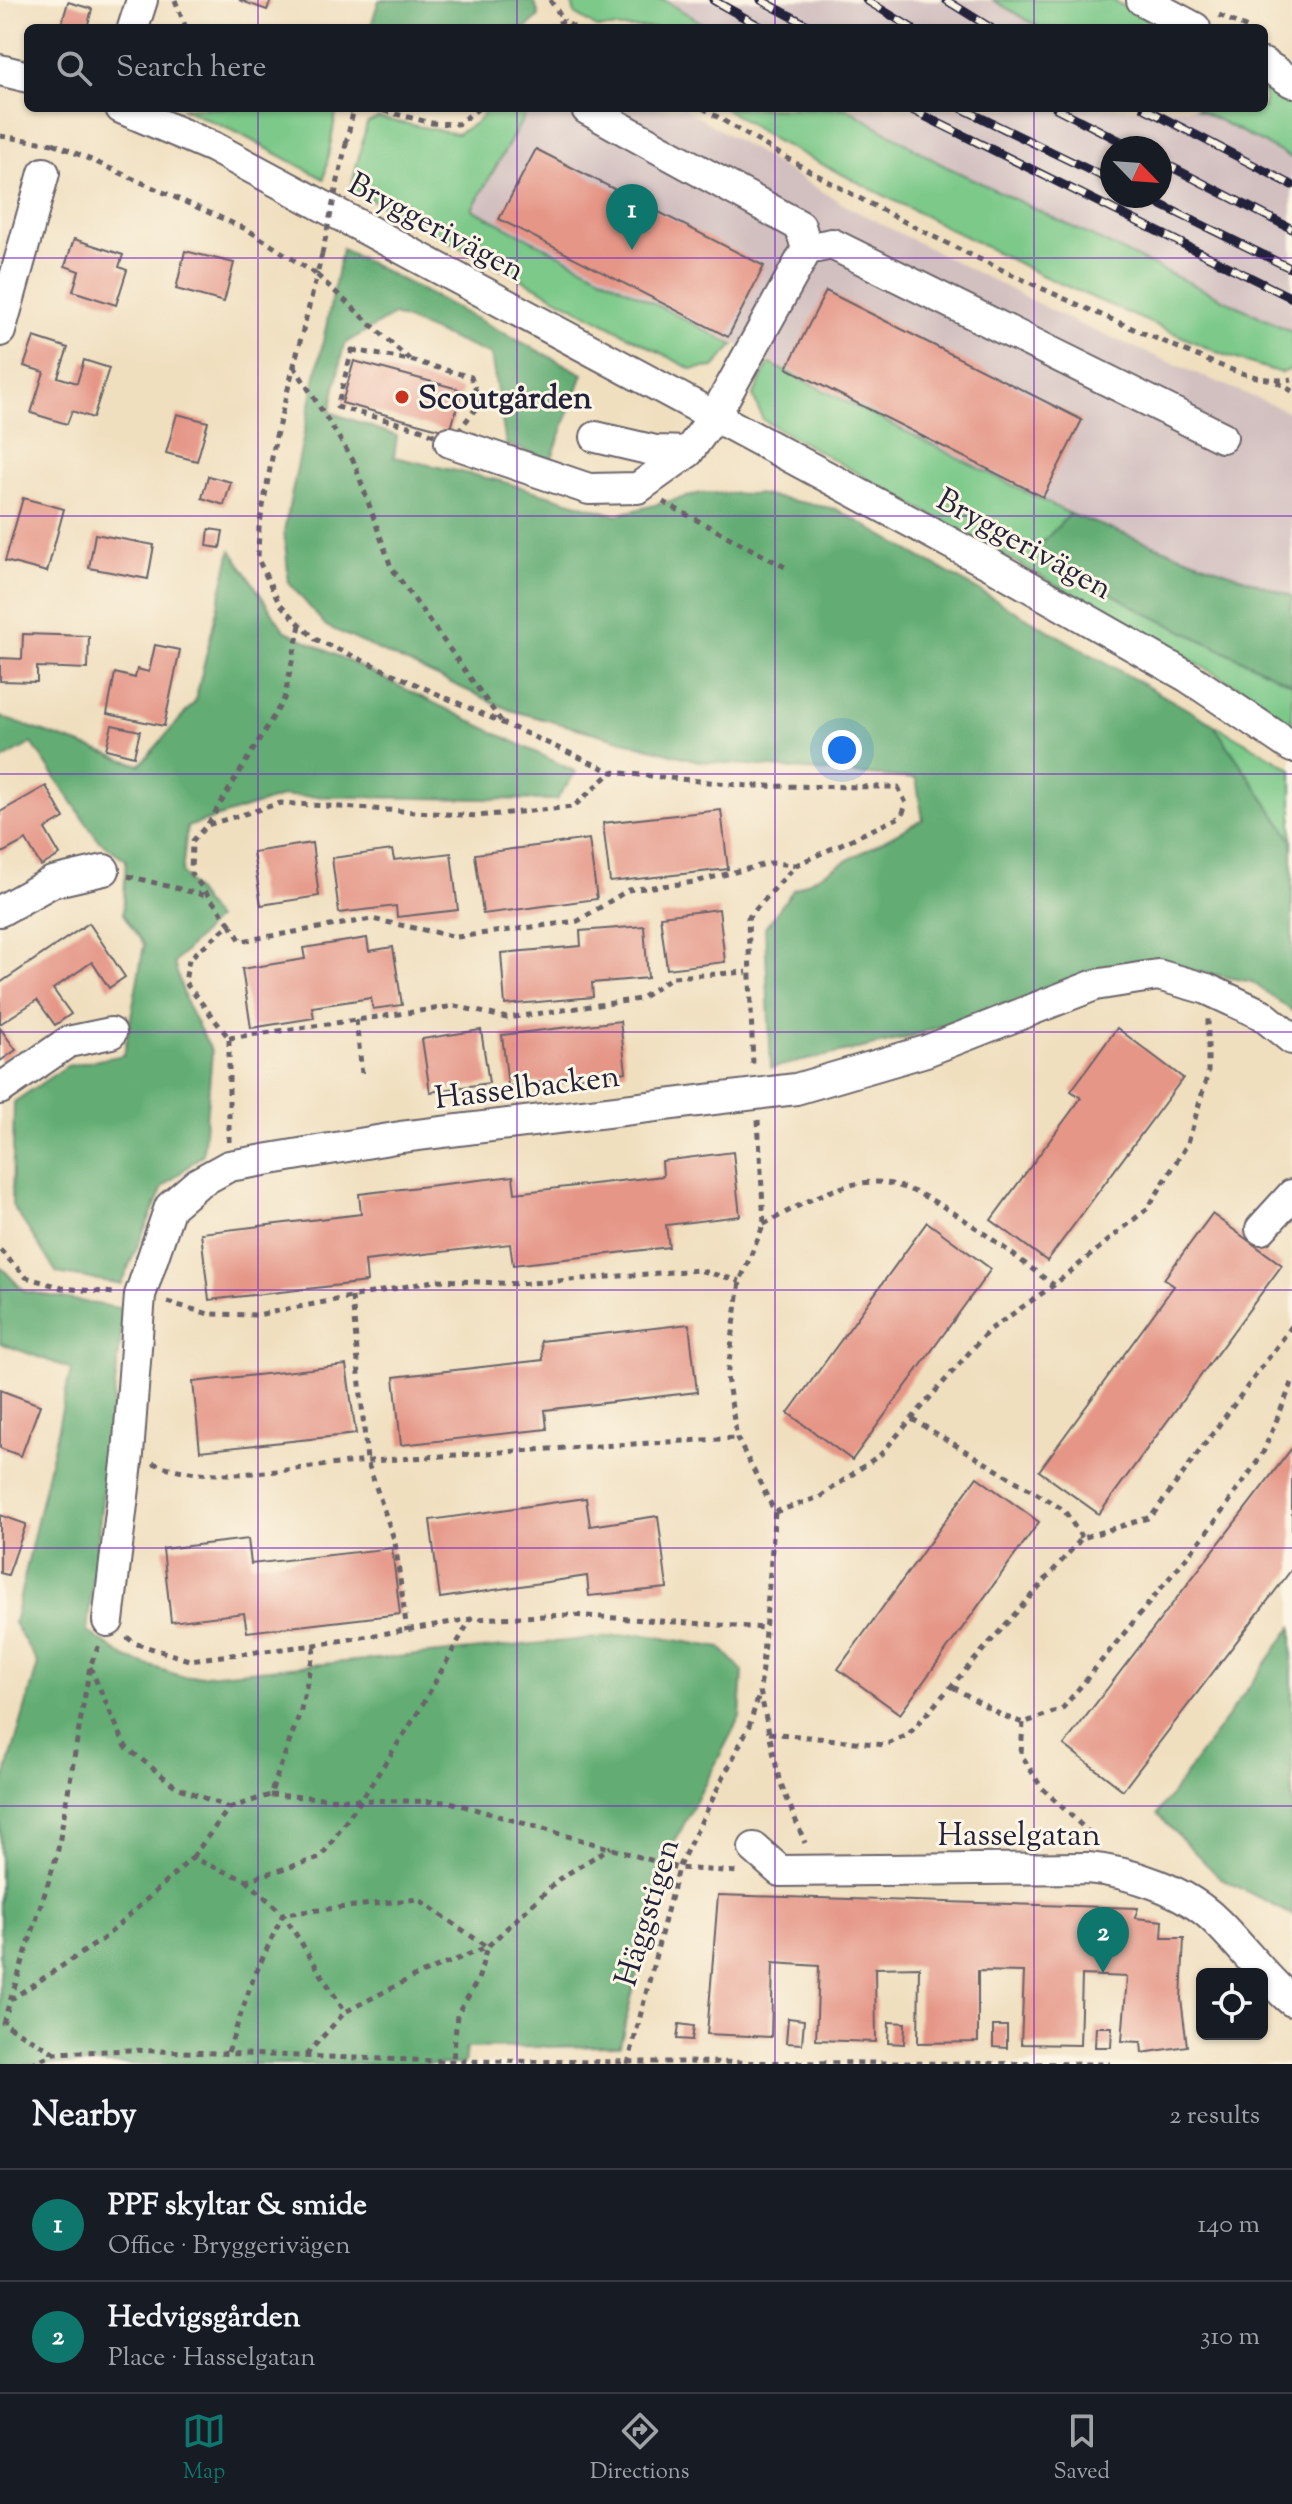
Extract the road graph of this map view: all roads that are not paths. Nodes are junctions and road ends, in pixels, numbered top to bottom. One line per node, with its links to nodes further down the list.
1 (142, 0): 3 (street)
2 (1142, 0): 4 (street)
3 (134, 24)
4 (1187, 24)
5 (0, 70): 6 (street)
6 (24, 76)
7 (130, 112): 12 (street, Bryggerivägen)
8 (592, 112): 10 (street)
9 (44, 173): 11 (street)
10 (807, 249): 12 (street); 14 (street)
11 (0, 331)
12 (715, 415): 16 (street); 17 (street, Bryggerivägen)
13 (596, 437): 16 (street)
14 (1222, 437)
15 (450, 442): 16 (street)
16 (688, 452)
17 (1292, 747)
18 (104, 870): 19 (street)
19 (0, 911)
20 (111, 1033): 22 (street)
21 (1292, 1039): 25 (street, Hasselbacken)
22 (0, 1089)
23 (1292, 1195): 24 (street)
24 (1261, 1229)
25 (108, 1621)
26 (754, 1848): 27 (street, Hasselgatan)
27 (1292, 2001)

